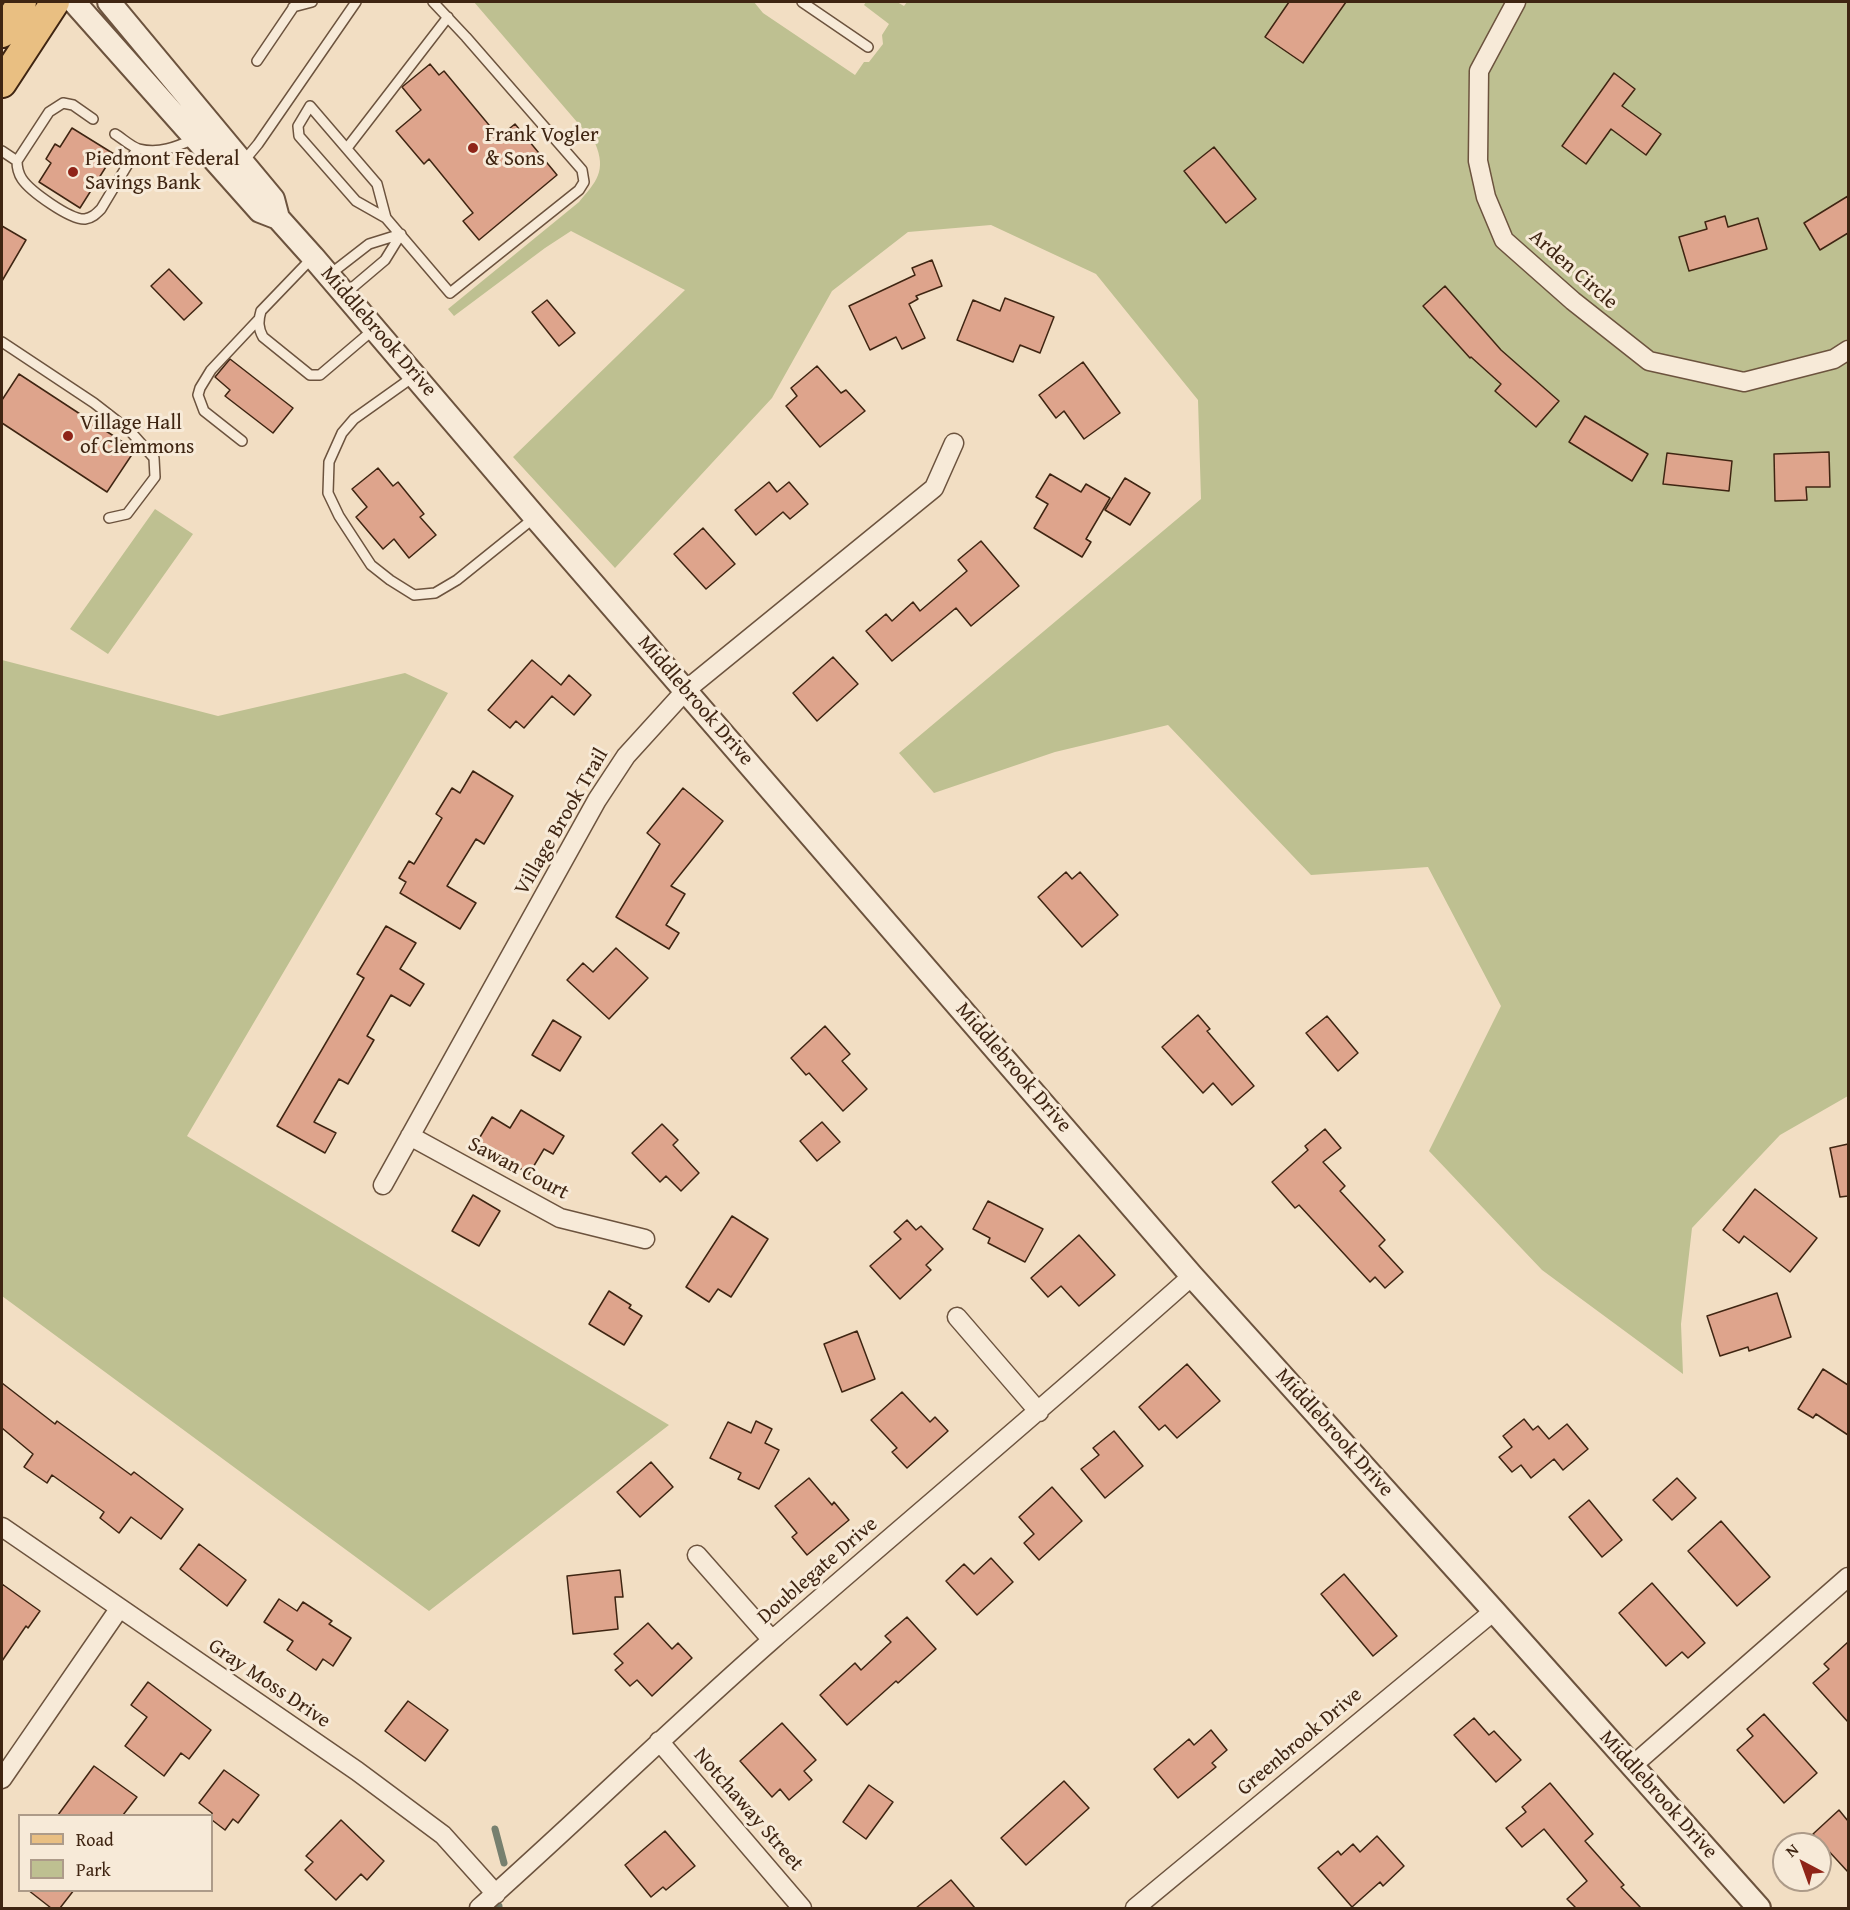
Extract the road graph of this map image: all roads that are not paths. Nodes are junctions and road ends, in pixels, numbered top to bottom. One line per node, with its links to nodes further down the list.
1 (22, 2): 12 (main road)
2 (55, 2): 15 (main road)
3 (74, 2): 18 (street, Middlebrook Drive)
4 (109, 2): 23 (street, Middlebrook Drive)
5 (312, 2): 10 (lane)
6 (356, 2): 23 (lane)
7 (433, 2): 11 (lane)
8 (802, 2): 13 (lane)
9 (1516, 2): 33 (street, Arden Circle)
10 (295, 4): 14 (lane)
11 (448, 17): 19 (lane); 26 (lane)
12 (3, 28)
13 (868, 47)
14 (257, 61)
15 (2, 83)
16 (93, 119): 22 (lane)
17 (115, 134): 20 (lane)
18 (196, 138): 20 (lane); 24 (street, Middlebrook Drive)
19 (346, 148): 25 (lane); 25 (lane)
20 (137, 149): 22 (lane)
21 (2, 151): 22 (lane)
22 (17, 161)
23 (243, 162): 24 (street, Middlebrook Drive)
24 (278, 218): 27 (street, Middlebrook Drive)
25 (386, 218): 26 (lane)
26 (401, 234): 28 (lane); 29 (lane)
27 (313, 257): 28 (street, Middlebrook Drive); 30 (lane)
28 (329, 275): 29 (street, Middlebrook Drive)
29 (345, 294): 31 (street, Middlebrook Drive)
30 (258, 320): 31 (lane); 35 (lane)
31 (375, 328): 34 (street, Middlebrook Drive)
32 (2, 342): 38 (lane)
33 (1848, 350)
34 (415, 375): 37 (street, Middlebrook Drive); 37 (lane)
35 (242, 441)
36 (954, 443): 39 (street, Village Brook Trail)
37 (535, 517): 39 (street, Middlebrook Drive)
38 (109, 518)
39 (686, 690): 40 (street, Village Brook Trail); 43 (street, Middlebrook Drive)
40 (410, 1136): 41 (street, Village Brook Trail); 42 (street, Sawan Court)
41 (383, 1185)
42 (645, 1239)
43 (1192, 1276): 45 (street, Doublegate Drive); 50 (street, Middlebrook Drive)
44 (957, 1317): 45 (street)
45 (1039, 1412): 51 (street, Doublegate Drive)
46 (2, 1527): 49 (street, Gray Moss Drive)
47 (698, 1555): 51 (street)
48 (1848, 1577): 53 (street)
49 (119, 1609): 54 (street); 55 (street, Gray Moss Drive)
50 (1494, 1611): 53 (street, Middlebrook Drive); 58 (street, Greenbrook Drive)
51 (772, 1640): 52 (street, Doublegate Drive)
52 (659, 1741): 55 (street, Doublegate Drive); 57 (street, Notchaway Street)
53 (1632, 1766): 59 (street, Middlebrook Drive)
54 (2, 1779)
55 (496, 1894): 56 (street, Doublegate Drive)
56 (479, 1908)
57 (802, 1908)
58 (1135, 1908)
59 (1759, 1908)

